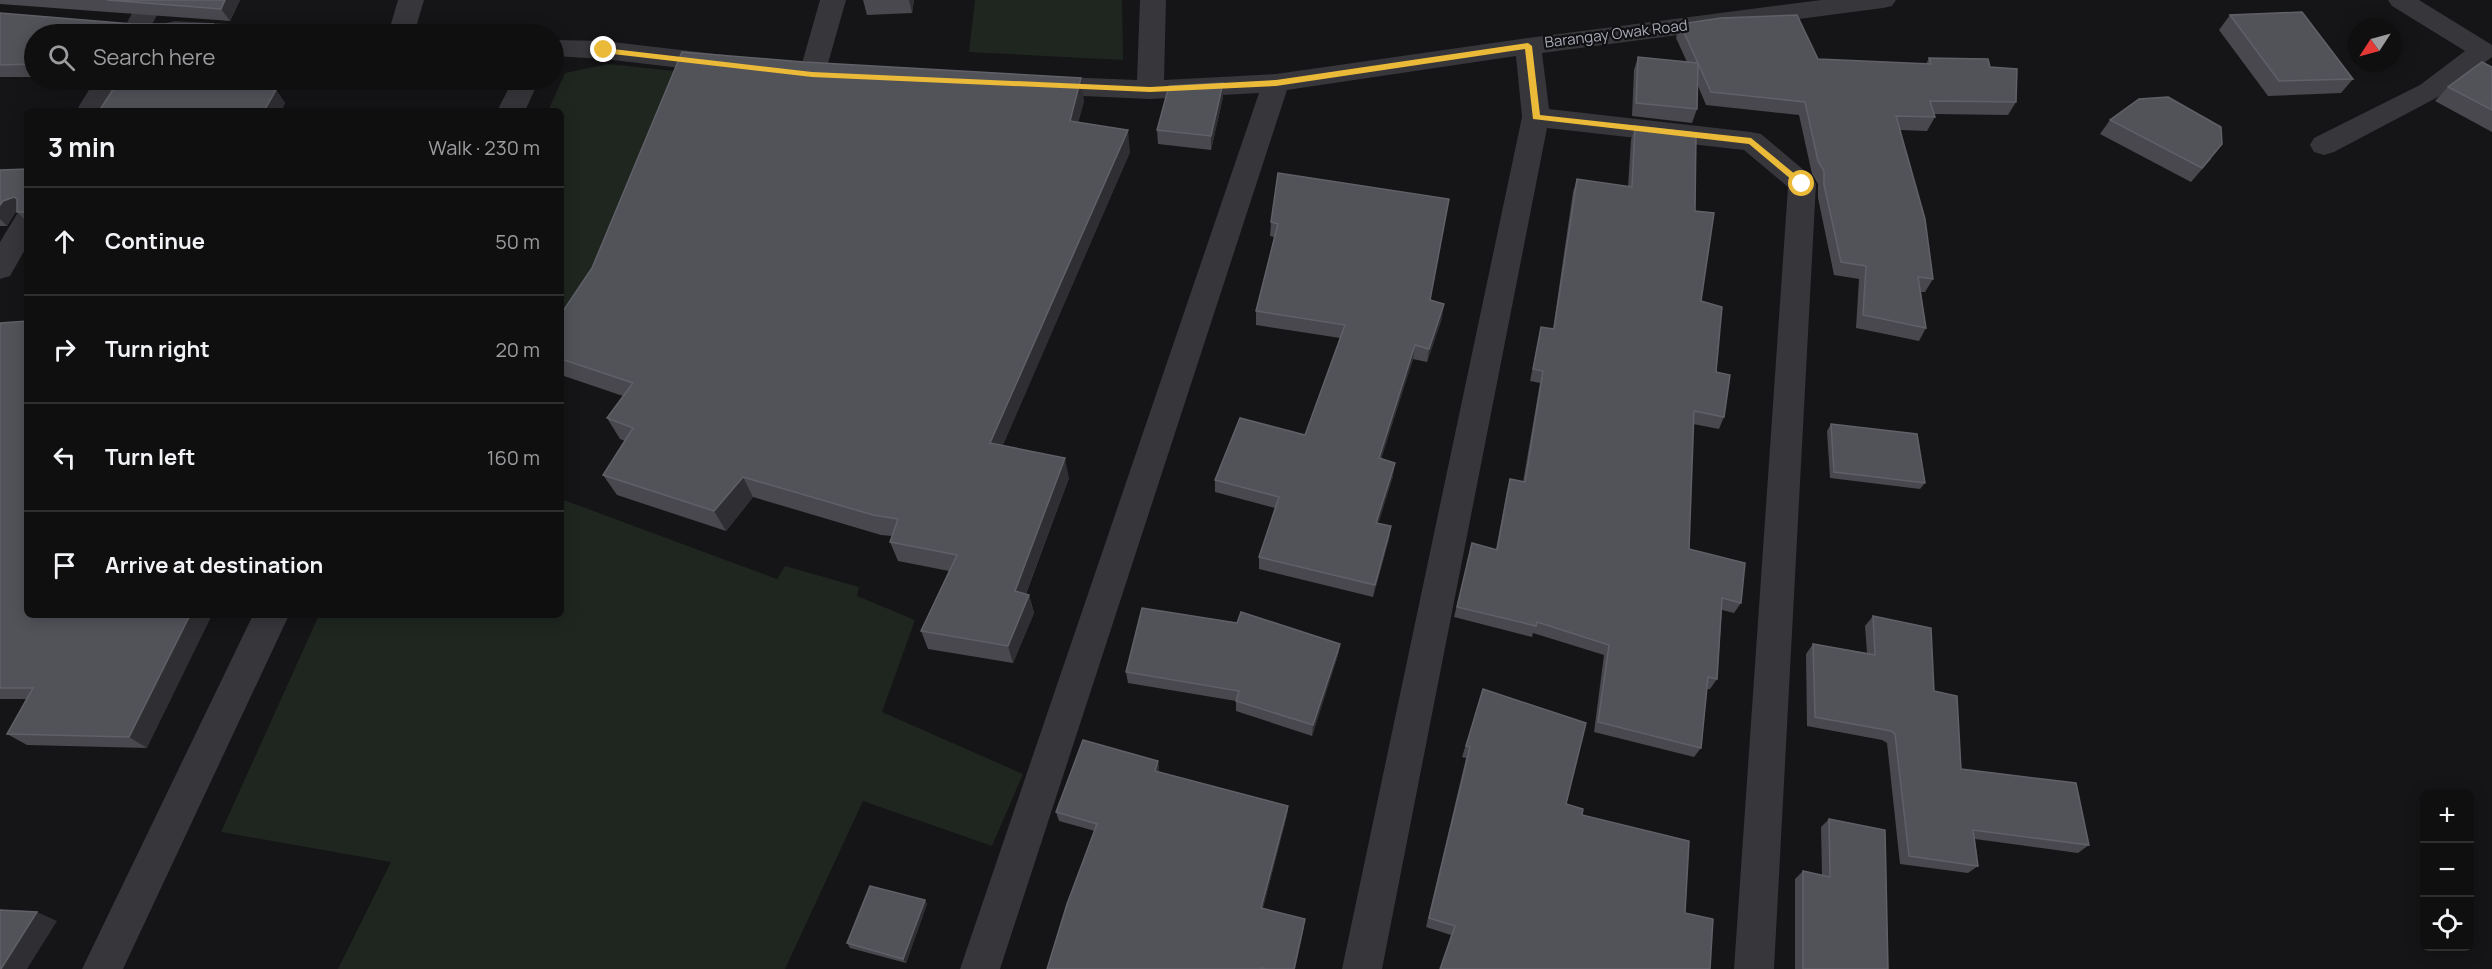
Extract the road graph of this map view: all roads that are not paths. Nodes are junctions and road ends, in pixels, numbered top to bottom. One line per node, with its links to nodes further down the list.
1 (152, 0): 7 (street)
2 (411, 0): 8 (street)
3 (833, 0): 12 (street)
4 (1153, 0): 17 (street)
5 (1883, 0): 9 (street, Barangay Owak Road)
6 (2401, 0): 21 (street)
7 (133, 24)
8 (404, 24)
9 (1528, 46): 14 (street, Barangay Owak Road); 20 (street)
10 (564, 48): 11 (street)
11 (743, 66)
12 (812, 74)
13 (1010, 83): 17 (street, Barangay Owak Road)
14 (1276, 83): 17 (street, Barangay Owak Road); 26 (street)
15 (102, 90): 18 (street)
16 (521, 90): 19 (street)
17 (1150, 90)
18 (92, 108)
19 (512, 108)
20 (1536, 117): 27 (street); 28 (street)
21 (2324, 145)
22 (24, 226): 23 (street)
23 (0, 268)
24 (270, 618): 25 (street)
25 (102, 969)
26 (980, 969)
27 (1362, 969)
28 (1754, 969)

